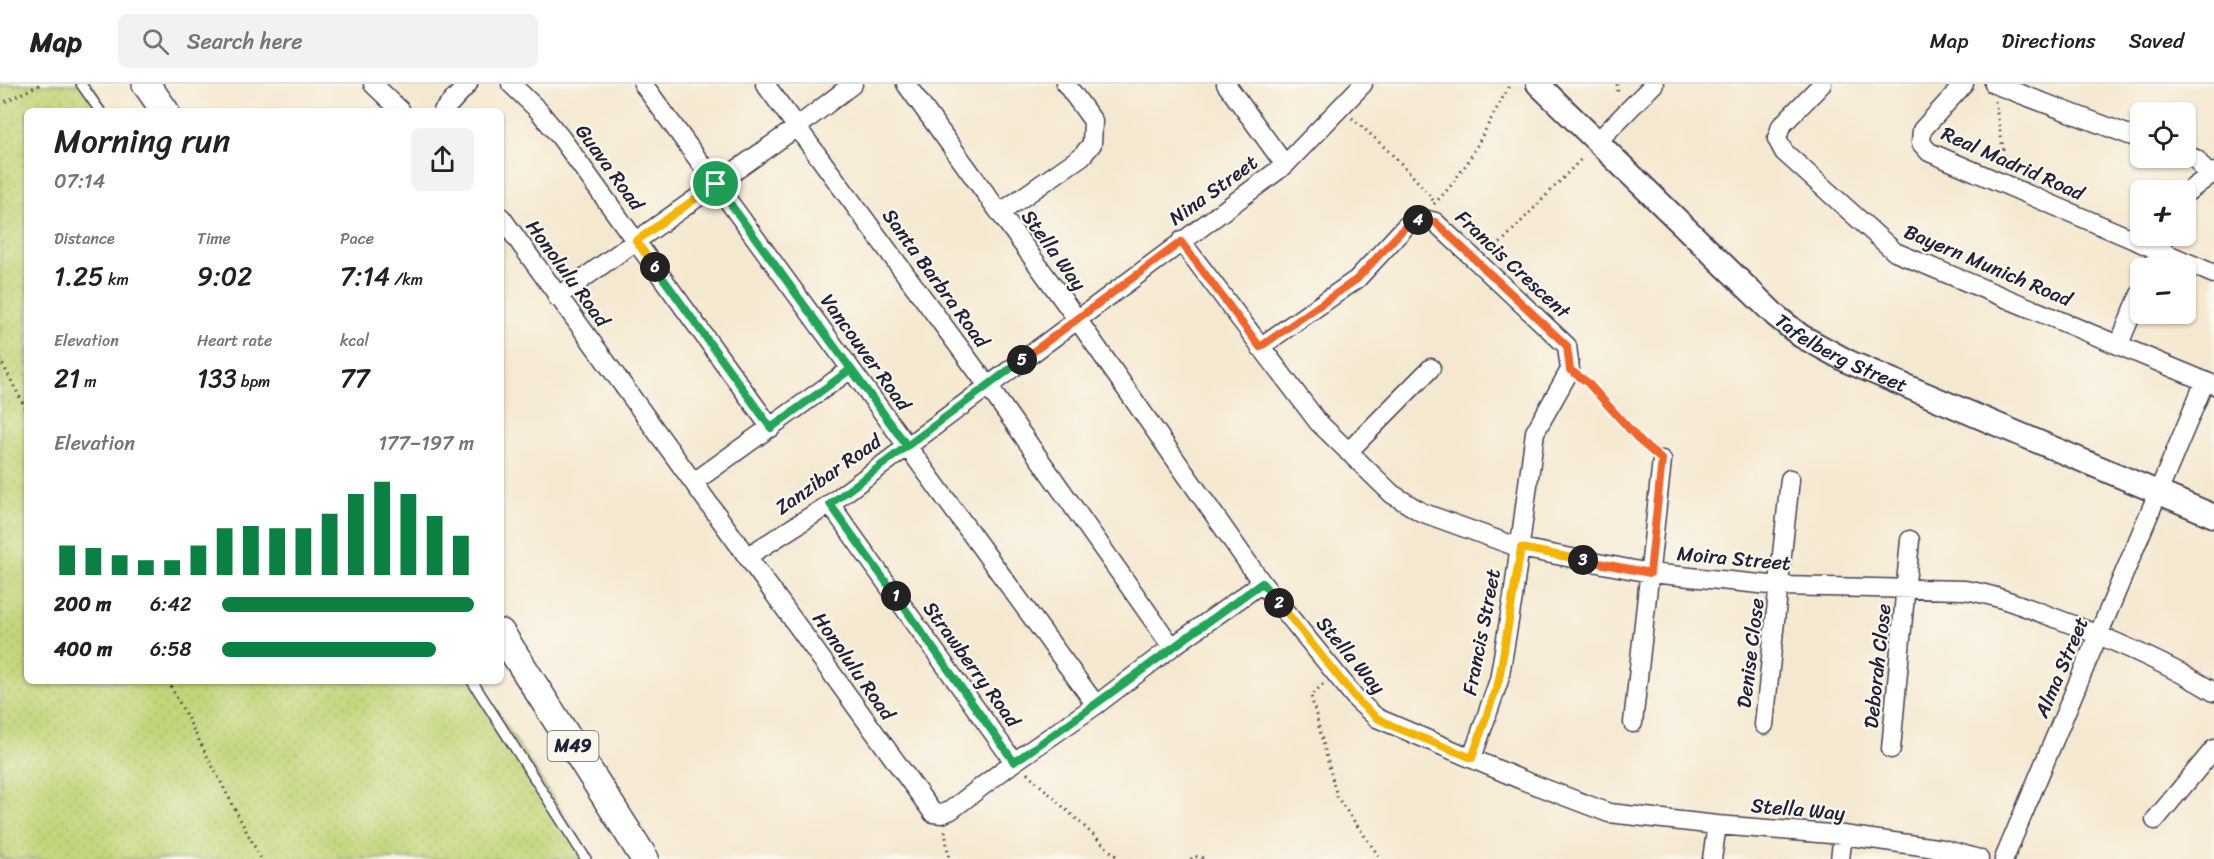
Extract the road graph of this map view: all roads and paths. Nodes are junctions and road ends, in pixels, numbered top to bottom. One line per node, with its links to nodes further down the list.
1 (41, 84): 20 (path)
2 (81, 84): 21 (lane)
3 (146, 84): 22 (main road)
4 (373, 84): 23 (street)
5 (468, 84): 24 (street)
6 (512, 84): 40 (street, Guava Road)
7 (643, 84): 32 (street, Vancouver Road)
8 (765, 84): 26 (street, Santa Barbra Road)
9 (853, 84): 26 (street)
10 (906, 84): 36 (street, Stella Way)
11 (1066, 84): 36 (street)
12 (1226, 84): 30 (street)
13 (1363, 84): 30 (street, Nina Street)
14 (1510, 84): 35 (path)
15 (1538, 84): 28 (street, Tafelberg Street)
16 (1654, 84): 28 (street)
17 (1822, 84): 48 (street, Bayern Munich Road)
18 (1964, 84): 34 (street, Real Madrid Road)
19 (1994, 84): 27 (street); 34 (path)
20 (0, 104)
21 (98, 108)
22 (163, 108)
23 (398, 108)
24 (446, 108)
25 (1346, 114): 35 (path)
26 (797, 127): 32 (street); 55 (street, Santa Barbra Road)
27 (2130, 135)
28 (1593, 146): 43 (path); 63 (street, Tafelberg Street)
29 (2196, 159): 31 (street)
30 (1285, 165): 41 (street, Nina Street)
31 (2211, 174): 33 (street)
32 (716, 184): 40 (street); 52 (street, Vancouver Road)
33 (2196, 185)
34 (2010, 187): 39 (street, Real Madrid Road)
35 (1435, 202): 37 (path)
36 (1000, 213): 47 (street, Stella Way)
37 (1420, 218): 43 (street, Francis Crescent); 49 (street)
38 (504, 222): 45 (street, Honolulu Road)
39 (2130, 231)
40 (636, 241): 45 (street); 57 (street, Guava Road)
41 (1181, 242): 47 (street, Nina Street); 49 (street, Moira Street)
42 (2167, 246): 44 (street, Real Madrid Road)
43 (1480, 264): 53 (street, Francis Crescent)
44 (2214, 274)
45 (557, 297): 62 (street, Honolulu Road)
46 (2130, 318): 48 (street)
47 (1077, 319): 55 (street, Zanzibar Road); 70 (street, Stella Way)
48 (2119, 344): 54 (street, Bayern Munich Road)
49 (1260, 347): 59 (street, Moira Street)
50 (0, 359): 56 (path)
51 (1431, 368): 59 (street)
52 (851, 369): 57 (street); 58 (street, Vancouver Road)
53 (1570, 370): 60 (path); 67 (street)
54 (2209, 383): 63 (street, Alma Street)
55 (988, 386): 58 (street, Zanzibar Road); 75 (street, Santa Barbra Road)
56 (24, 405)
57 (771, 428): 62 (street)
58 (907, 446): 64 (street, Zanzibar Road); 80 (street, Vancouver Road)
59 (1348, 452): 67 (street, Moira Street)
60 (1662, 460): 69 (street)
61 (1790, 479): 71 (street, Denise Close)
62 (694, 482): 68 (street, Honolulu Road)
63 (2158, 492): 65 (street, Tafelberg Street); 73 (street, Alma Street)
64 (830, 504): 68 (street, Zanzibar Road); 86 (street, Strawberry Road)
65 (2214, 516)
66 (1910, 540): 72 (street, Deborah Close)
67 (1521, 548): 69 (street, Moira Street); 85 (street, Francis Street)
68 (748, 556): 87 (street, Honolulu Road)
69 (1650, 573): 71 (street, Moira Street); 81 (street)
70 (1262, 583): 75 (street); 76 (street, Stella Way)
71 (1780, 586): 72 (street, Moira Street); 82 (street, Denise Close)
72 (1907, 588): 73 (street, Moira Street); 83 (street, Deborah Close)
73 (2099, 634): 79 (street, Moira Street); 102 (street, Alma Street)
74 (504, 638): 93 (main road, M49)
75 (1172, 647): 80 (street)
76 (1334, 672): 85 (street, Stella Way); 98 (path)
77 (170, 684): 91 (path)
78 (473, 684): 92 (lane)
79 (2214, 692)
80 (1096, 705): 86 (street)
81 (1633, 723)
82 (1764, 725)
83 (1891, 749)
84 (2214, 749): 88 (street)
85 (1472, 758): 89 (street, Stella Way)
86 (1014, 762): 87 (street); 95 (path)
87 (942, 814): 94 (path)
88 (2155, 820)
89 (1717, 825): 90 (street, Stella Way); 99 (street)
90 (1843, 835): 100 (street); 101 (street, Stella Way)
91 (261, 859)
92 (586, 859)
93 (645, 859)
94 (949, 859)
95 (1119, 859)
96 (1191, 859): 97 (path)
97 (1207, 859)
98 (1382, 859)
99 (1713, 859)
100 (1840, 859)
101 (1979, 859)
102 (2004, 859)

